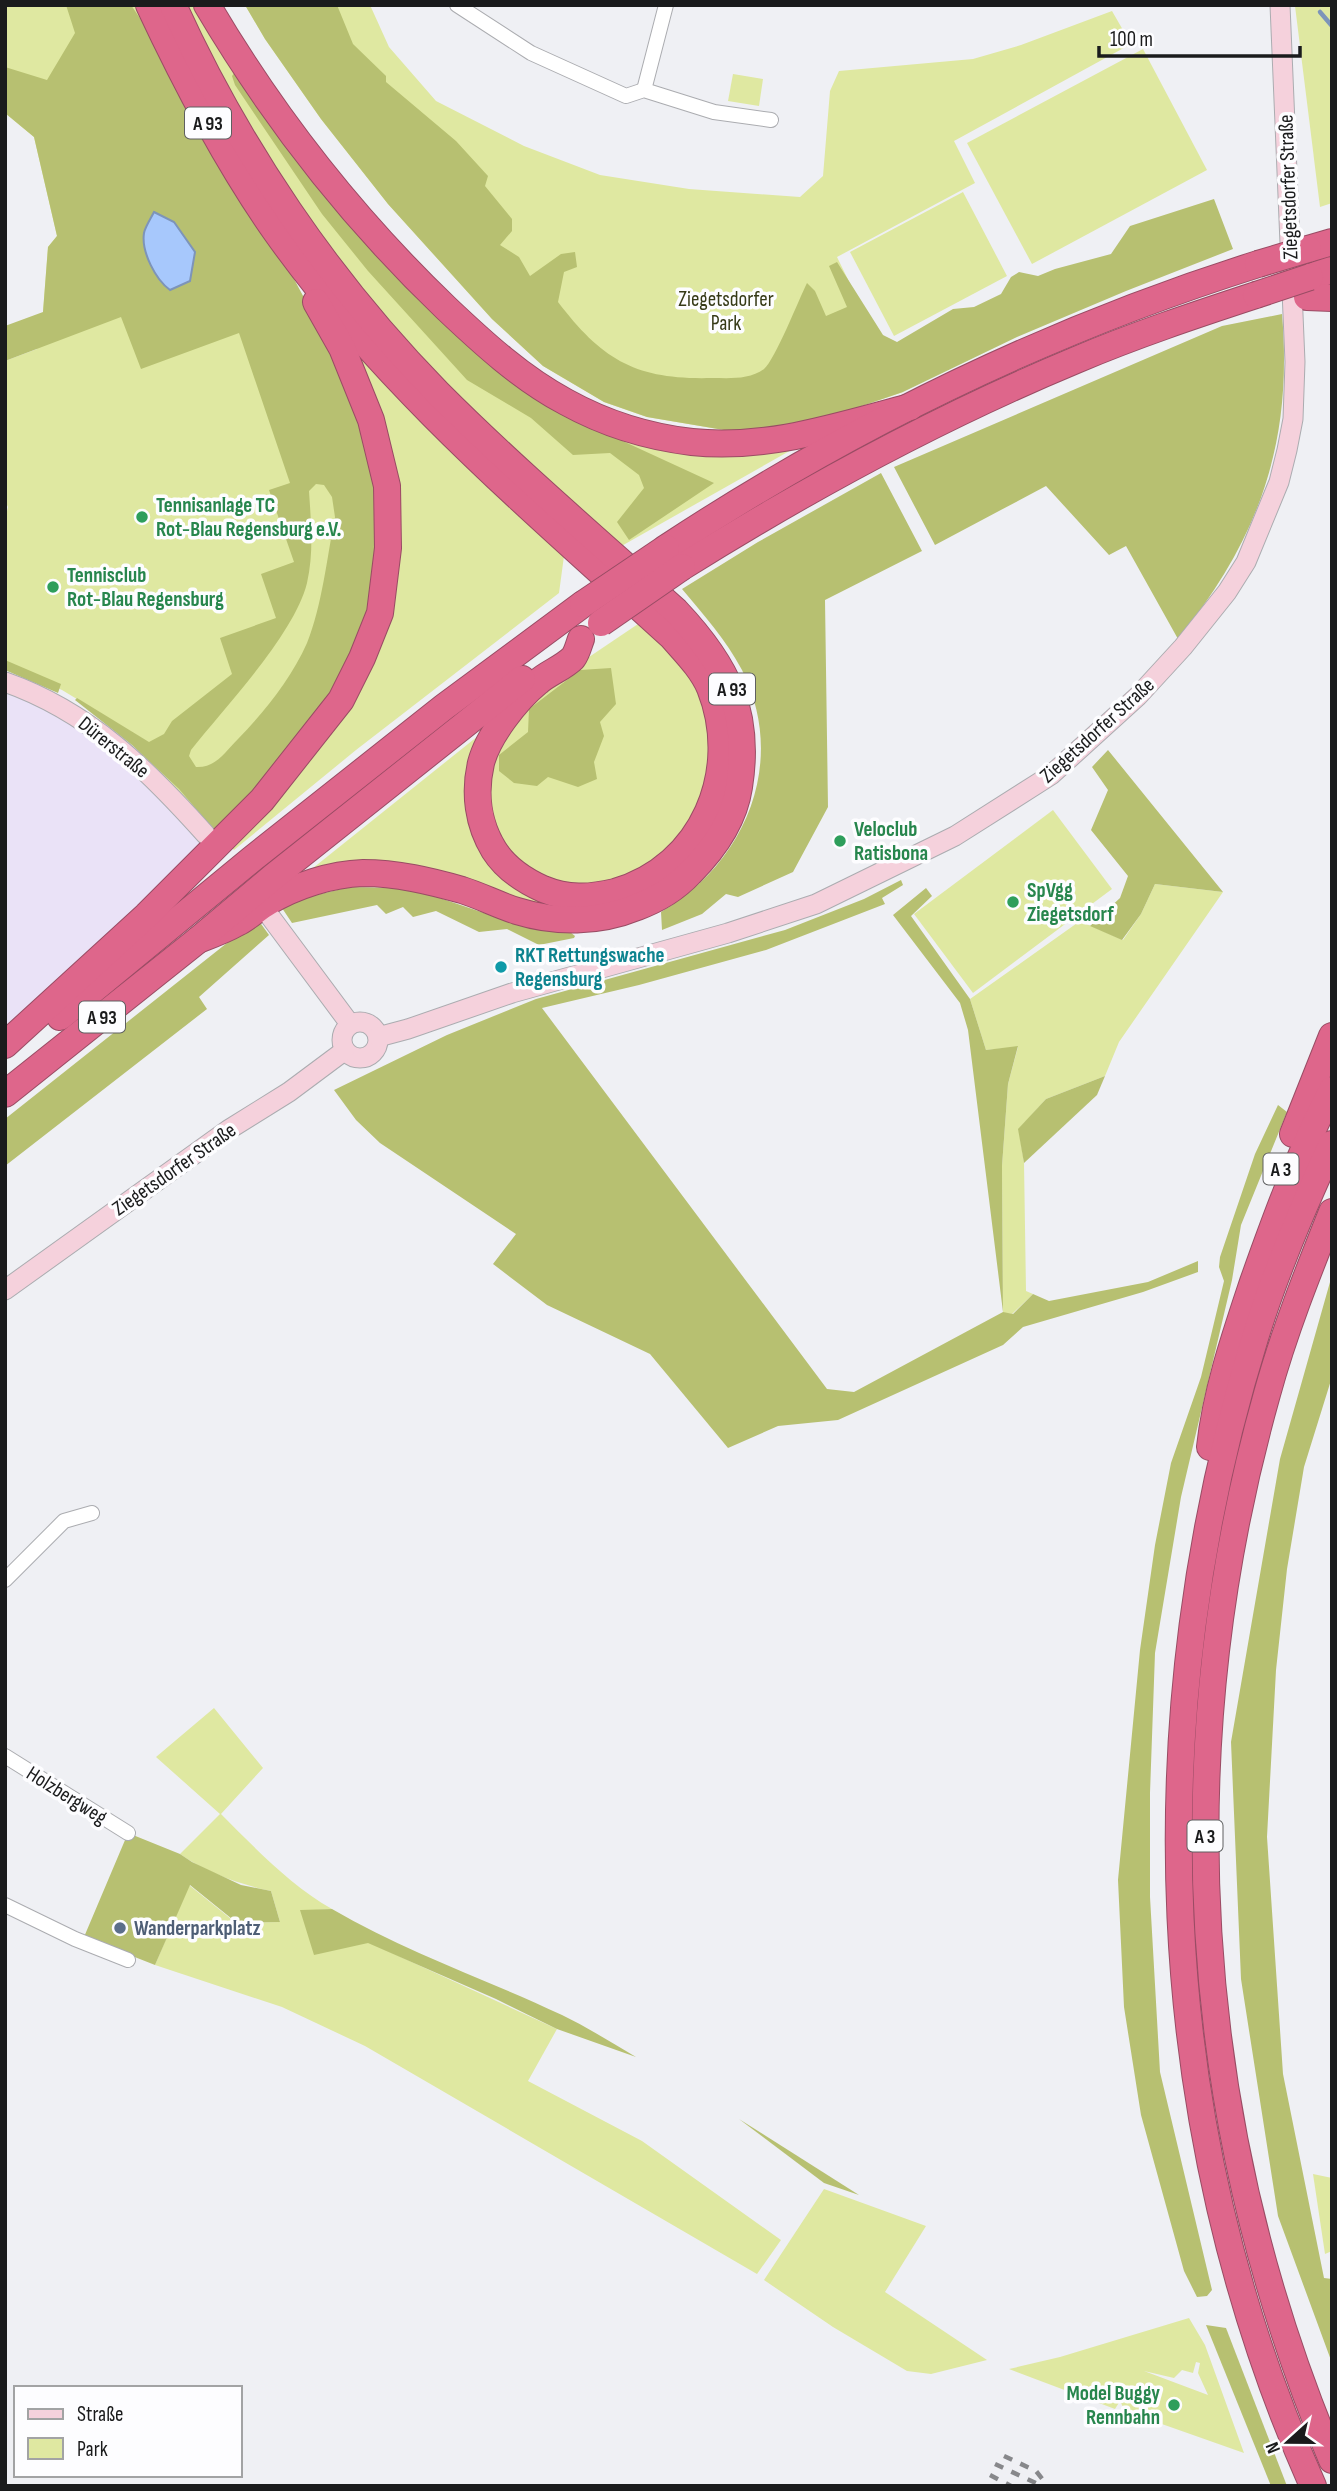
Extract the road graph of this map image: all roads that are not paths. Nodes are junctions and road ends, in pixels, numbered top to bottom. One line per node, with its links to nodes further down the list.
1 (149, 5): 9 (highway, A 93)
2 (173, 5): 18 (highway, A 93)
3 (207, 5): 12 (highway, A 93)
4 (457, 5): 7 (street)
5 (666, 5): 7 (street)
6 (1280, 5): 21 (street, Ziegetsdorfer Straße)
7 (644, 90): 8 (street)
8 (771, 120)
9 (278, 234): 14 (highway, A 93); 22 (highway, A 93)
10 (1320, 245): 12 (highway, A 93, bridge)
11 (1320, 285): 13 (highway, A 93)
12 (909, 407): 13 (highway, A 93)
13 (674, 558): 14 (highway, A 93, bridge)
14 (588, 622): 18 (highway, A 93); 24 (highway, A 93)
15 (5, 682): 16 (street, Dürerstraße)
16 (206, 835)
17 (269, 915): 19 (street)
18 (198, 940): 26 (highway, A 93)
19 (350, 1024): 21 (street); 23 (street)
20 (1332, 1036): 30 (highway, A 3)
21 (378, 1037): 23 (street)
22 (5, 1045)
23 (344, 1051): 29 (street, Ziegetsdorfer Straße)
24 (5, 1061)
25 (1332, 1090): 30 (highway, A 3)
26 (5, 1094)
27 (1332, 1144): 32 (highway, A 3)
28 (1332, 1212): 39 (highway, A 3)
29 (5, 1290)
30 (1245, 1307): 32 (highway, A 3)
31 (92, 1513): 33 (street)
32 (1210, 1515): 38 (highway, A 3)
33 (5, 1580)
34 (5, 1756): 35 (street, Holzbergweg)
35 (128, 1833)
36 (5, 1905): 37 (street)
37 (128, 1960)
38 (1295, 2445): 40 (highway); 41 (highway, A 3)
39 (1332, 2460)
40 (1305, 2486)
41 (1313, 2486)

